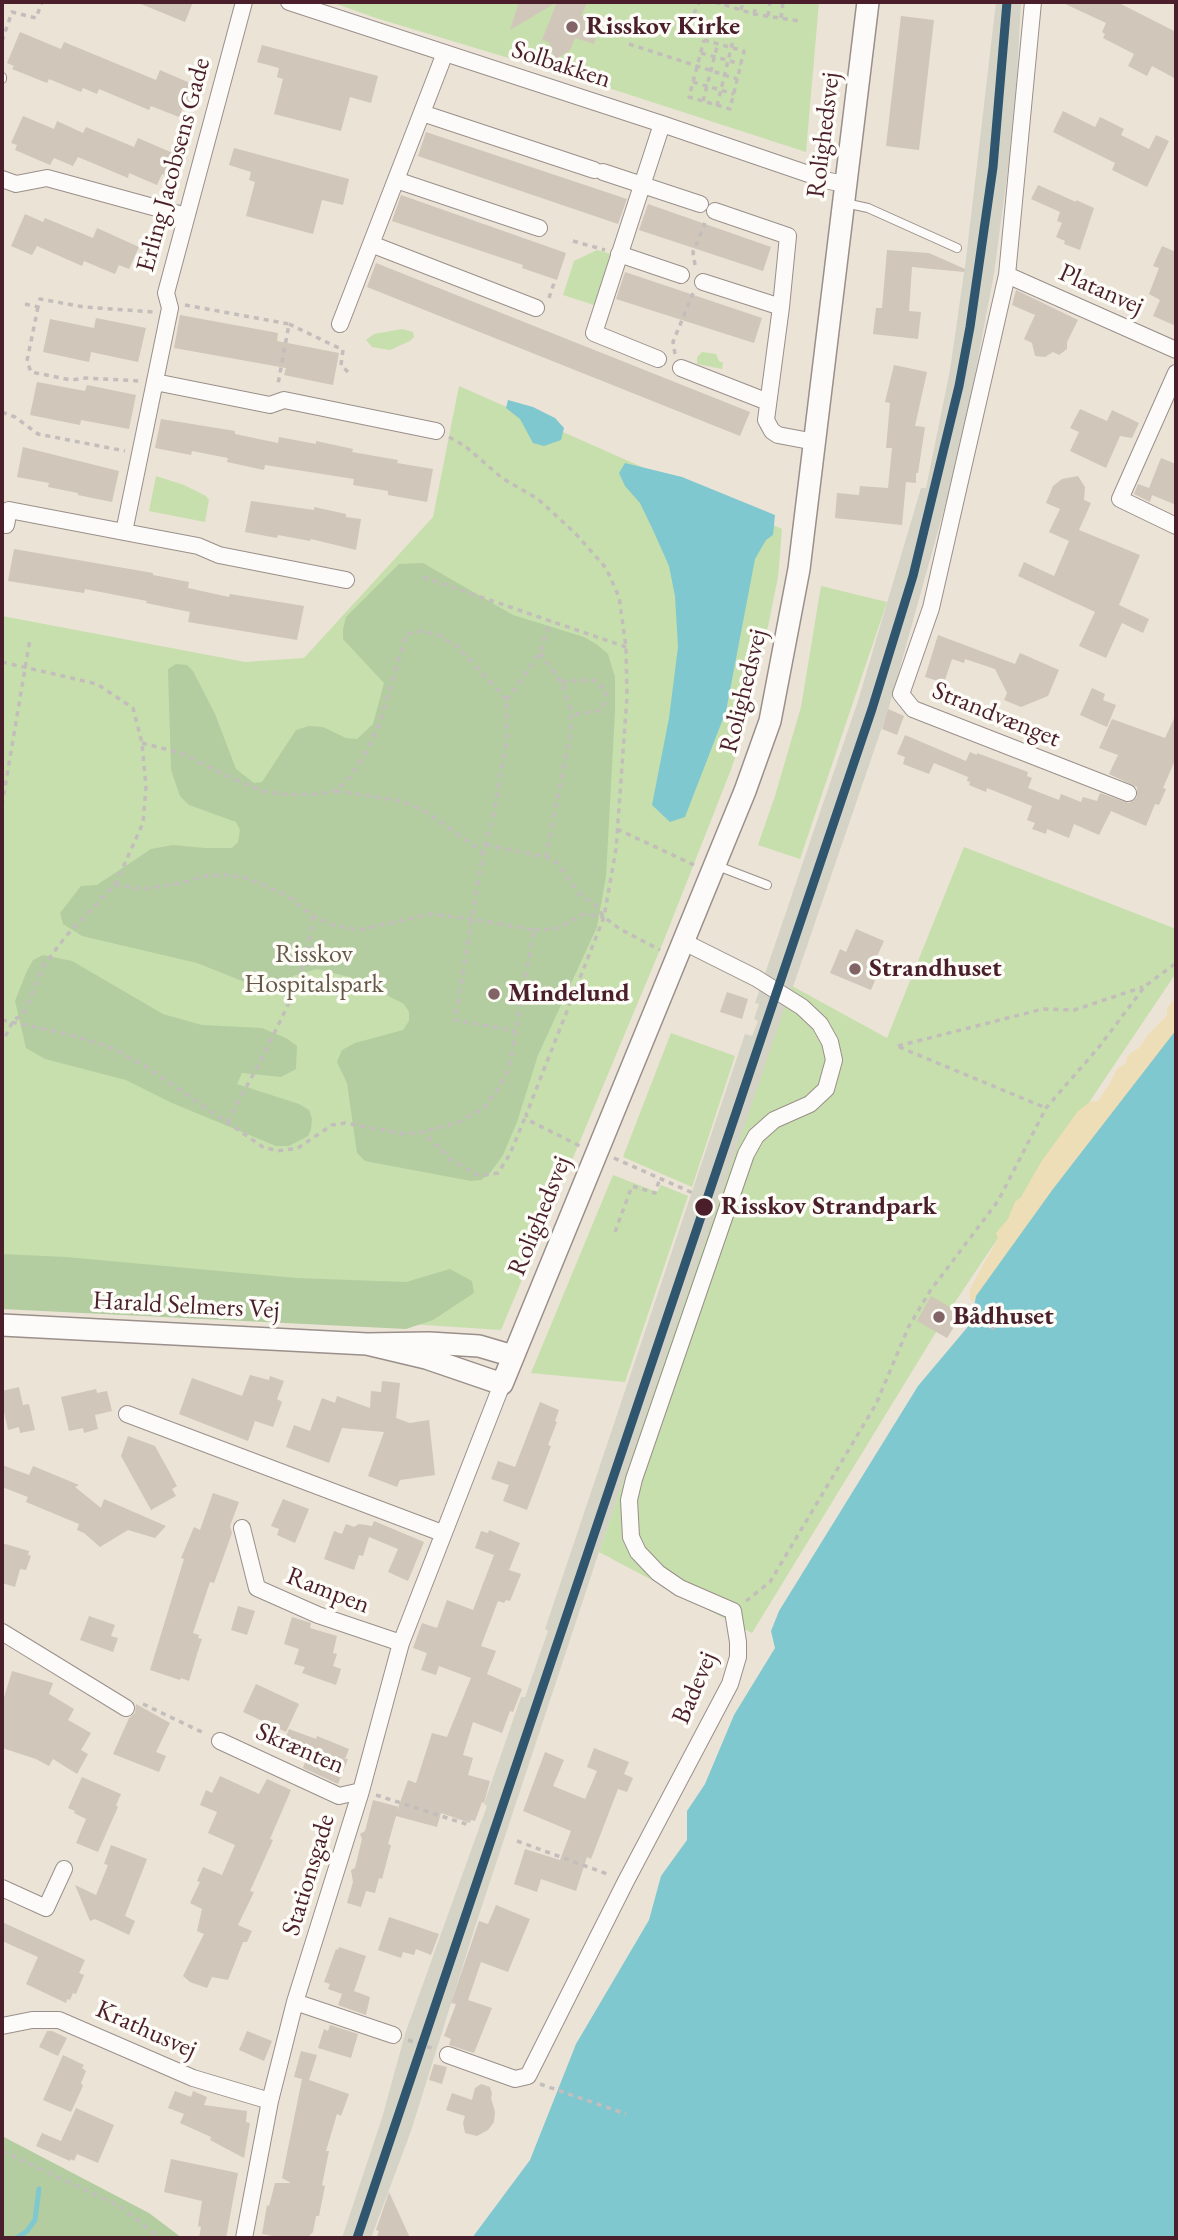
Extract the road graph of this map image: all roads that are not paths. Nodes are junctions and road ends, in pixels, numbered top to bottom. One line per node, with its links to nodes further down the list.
1 (244, 2): 13 (street, Erling Jacobsens Gade)
2 (289, 2): 5 (street, Solbakken)
3 (868, 2): 12 (street, Rolighedsvej)
4 (1033, 2): 18 (street)
5 (310, 5): 6 (street, Solbakken)
6 (445, 53): 7 (street); 8 (street, Solbakken)
7 (422, 113): 10 (street); 11 (street)
8 (662, 124): 11 (street); 12 (street, Solbakken)
9 (2, 179): 13 (street)
10 (396, 180): 14 (street); 15 (street)
11 (642, 185): 17 (street); 19 (street)
12 (846, 193): 16 (lane); 27 (street, Rolighedsvej)
13 (186, 216): 24 (street, Erling Jacobsens Gade)
14 (539, 228)
15 (371, 244): 20 (street); 21 (street)
16 (957, 248)
17 (619, 254): 19 (street); 25 (street)
18 (1007, 275): 22 (street, Platanvej); 32 (street, Strandvænget)
19 (781, 307): 25 (street)
20 (536, 309)
21 (340, 324)
22 (1176, 350)
23 (1176, 373): 29 (street)
24 (155, 382): 26 (street); 30 (street, Erling Jacobsens Gade)
25 (768, 402): 27 (street)
26 (436, 431)
27 (815, 442): 33 (street, Rolighedsvej)
28 (6, 525): 30 (street)
29 (1176, 526)
30 (124, 532): 31 (street)
31 (346, 580)
32 (1128, 793)
33 (714, 869): 34 (lane); 35 (street, Rolighedsvej)
34 (766, 885)
35 (681, 950): 38 (street, Rolighedsvej); 53 (street, Badevej)
36 (2, 1325): 37 (street, Harald Selmers Vej)
37 (367, 1344): 38 (street, Harald Selmers Vej); 39 (street, Harald Selmers Vej)
38 (513, 1356): 39 (street, Rolighedsvej)
39 (502, 1384): 42 (street, Stationsgade)
40 (127, 1414): 42 (street)
41 (242, 1528): 44 (street, Rampen)
42 (442, 1533): 44 (street, Stationsgade)
43 (2, 1632): 45 (street)
44 (401, 1643): 47 (street, Stationsgade)
45 (126, 1708)
46 (220, 1741): 47 (street, Skrænten)
47 (361, 1791): 50 (street, Stationsgade)
48 (64, 1869): 49 (street)
49 (2, 1888)
50 (295, 2002): 52 (street); 54 (street, Stationsgade)
51 (2, 2026): 54 (street, Krathusvej)
52 (393, 2035)
53 (448, 2054)
54 (270, 2102): 55 (street, Stationsgade)
55 (244, 2238)

